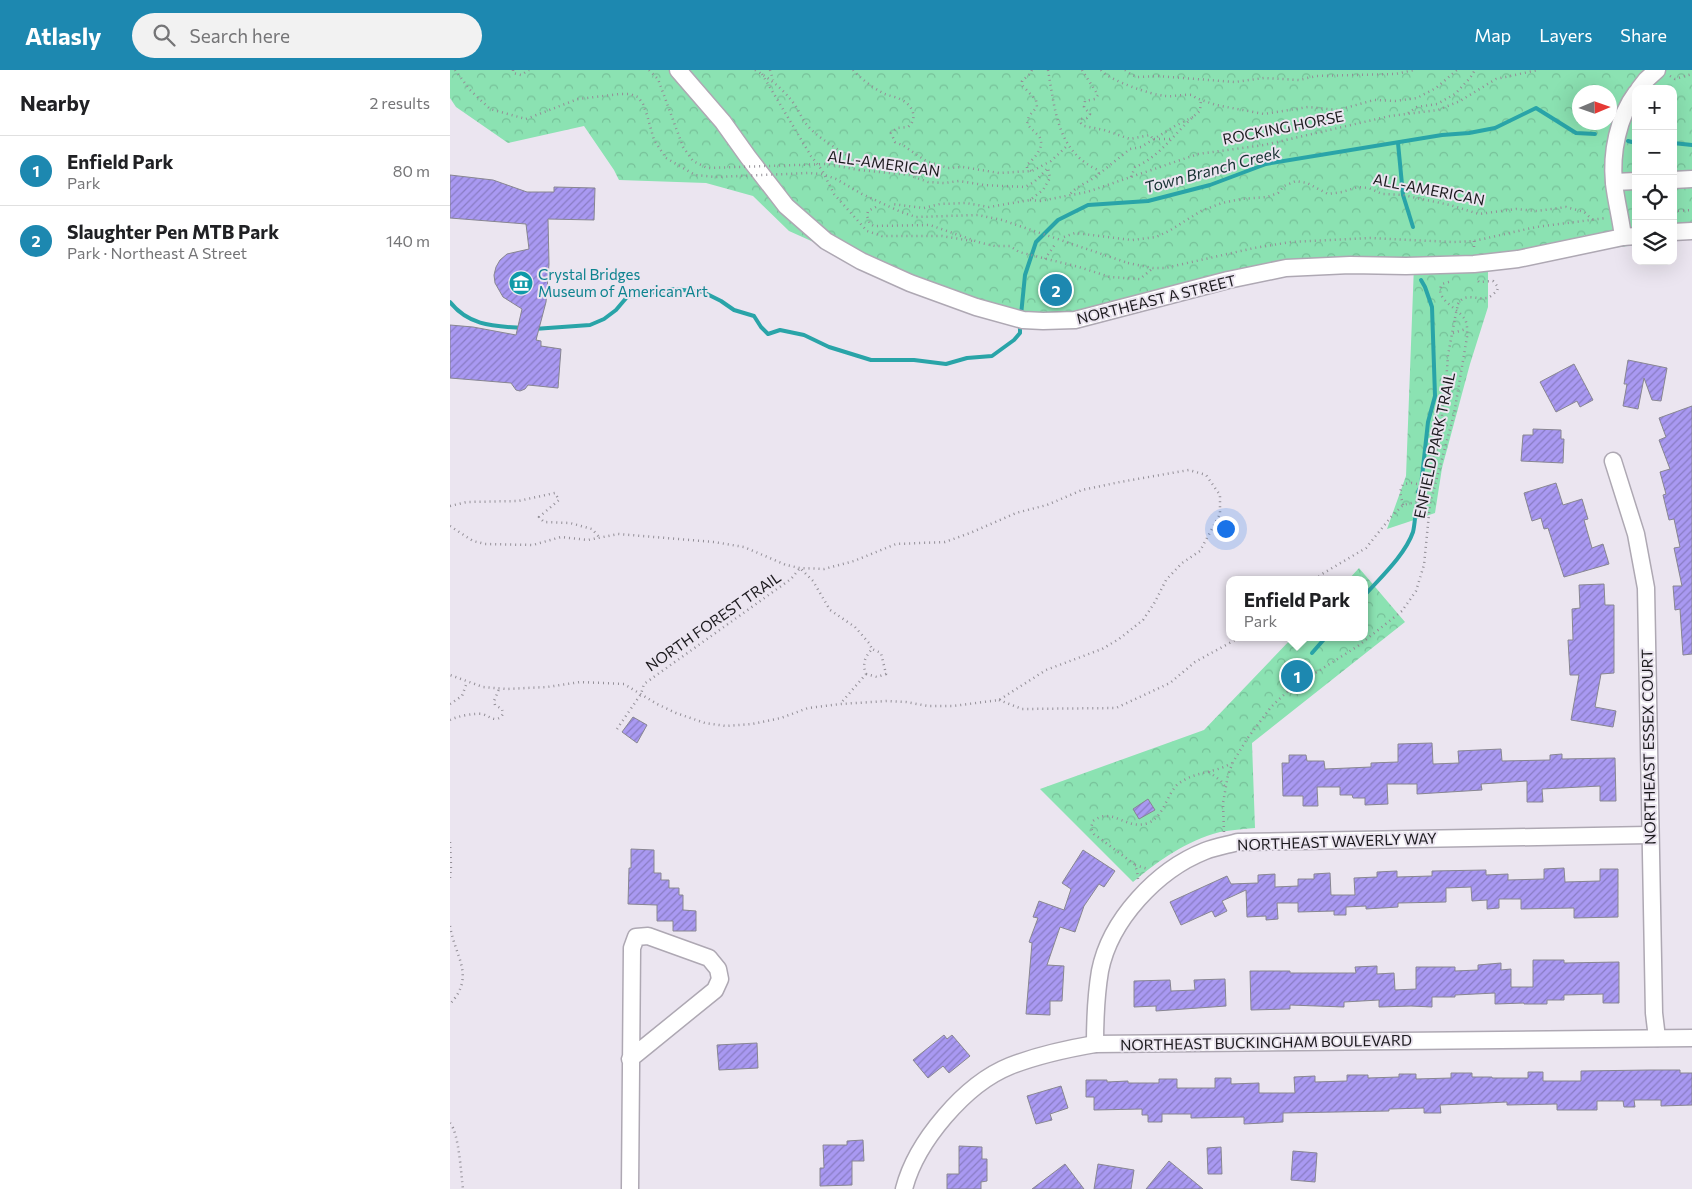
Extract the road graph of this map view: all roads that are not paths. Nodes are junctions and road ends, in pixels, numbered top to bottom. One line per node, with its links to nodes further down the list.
1 (678, 70): 11 (street, NORTHEAST A STREET)
2 (1662, 73): 3 (street)
3 (1642, 85)
4 (1632, 101): 8 (street)
5 (1692, 179): 6 (street)
6 (1677, 180)
7 (1632, 181): 8 (street)
8 (1614, 182): 11 (street)
9 (1692, 231): 10 (street)
10 (1677, 232)
11 (1629, 237)
12 (1613, 461): 13 (street, NORTHEAST ESSEX COURT)
13 (1649, 835): 14 (street, NORTHEAST ESSEX COURT); 16 (street, NORTHEAST WAVERLY WAY)
14 (1657, 1038): 15 (street, NORTHEAST BUCKINGHAM BOULEVARD); 16 (street, NORTHEAST BUCKINGHAM BOULEVARD)
15 (1692, 1038)
16 (1095, 1044): 19 (street, NORTHEAST BUCKINGHAM BOULEVARD)
17 (630, 1059): 17 (street); 18 (street)
18 (630, 1189)
19 (904, 1189)

